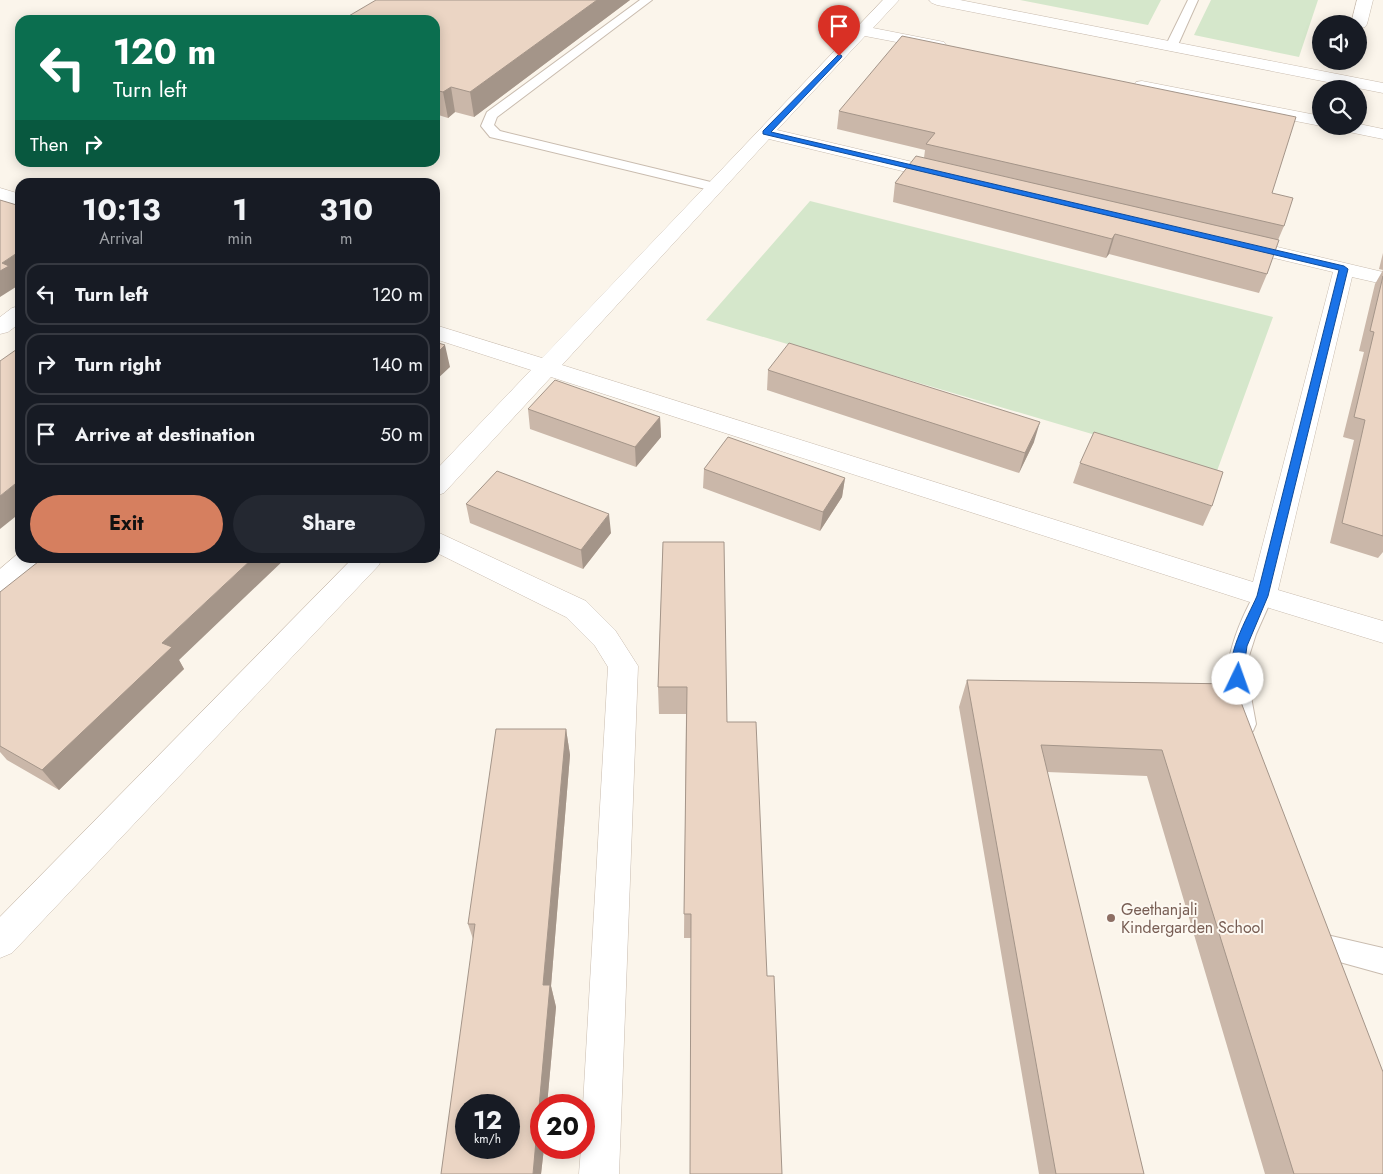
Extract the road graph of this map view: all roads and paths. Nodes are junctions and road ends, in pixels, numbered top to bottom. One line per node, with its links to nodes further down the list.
1 (647, 0): 20 (lane)
2 (891, 0): 7 (street)
3 (937, 0): 9 (street)
4 (1193, 0): 9 (lane)
5 (1365, 0): 6 (street)
6 (1361, 15)
7 (863, 31): 8 (street); 17 (street)
8 (951, 48)
9 (1171, 48): 11 (street)
10 (1347, 70): 11 (street)
11 (1344, 80)
12 (1126, 83): 15 (street)
13 (1367, 85): 14 (street)
14 (1383, 88)
15 (1312, 120)
16 (1367, 131): 18 (street)
17 (766, 133): 19 (street); 20 (street)
18 (1383, 134)
19 (958, 178)
20 (714, 187): 29 (street)
21 (0, 194): 22 (street)
22 (15, 198)
23 (1219, 239): 24 (street)
24 (1344, 269): 25 (street); 35 (street)
25 (1383, 278)
26 (15, 316): 27 (street)
27 (0, 326)
28 (440, 334): 29 (street)
29 (546, 368): 30 (street); 35 (street)
30 (440, 482)
31 (440, 543): 41 (street)
32 (25, 563): 34 (street)
33 (364, 563): 38 (street)
34 (0, 584)
35 (1263, 596): 36 (street); 37 (lane)
36 (1383, 632)
37 (1251, 746)
38 (0, 941)
39 (1383, 961): 40 (lane)
40 (1337, 975)
41 (599, 1174)

